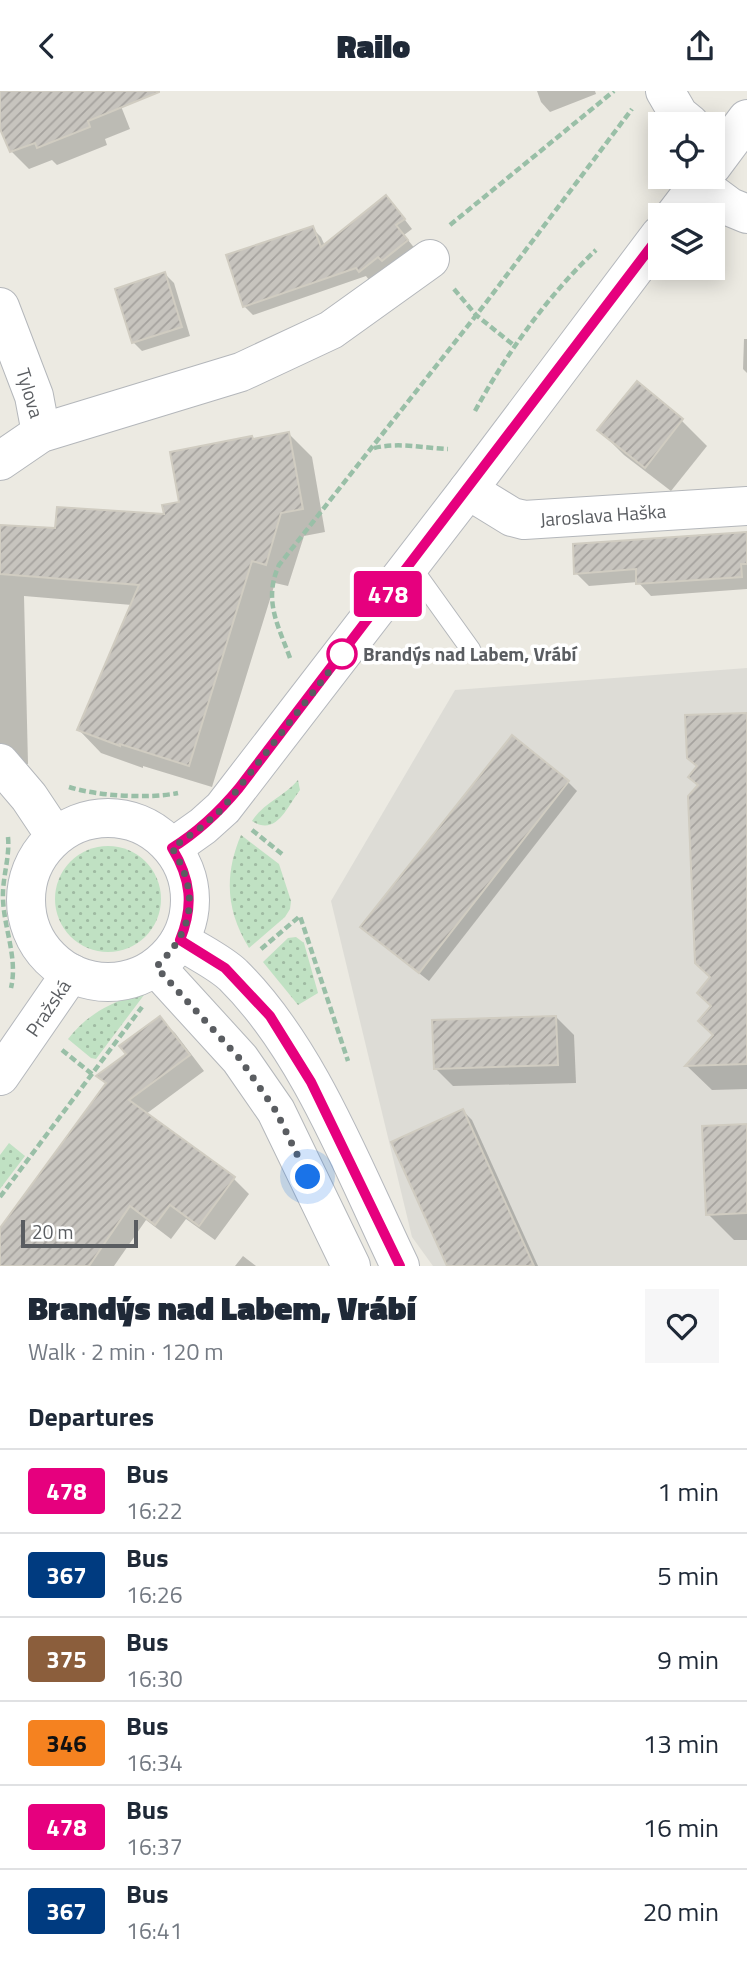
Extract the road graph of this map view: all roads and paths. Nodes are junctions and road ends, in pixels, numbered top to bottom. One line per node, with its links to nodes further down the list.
1 (614, 91): 10 (path)
2 (649, 100): 3 (main road); 12 (path)
3 (675, 112)
4 (747, 119): 5 (main road)
5 (725, 145)
6 (722, 189): 7 (main road)
7 (747, 214)
8 (601, 246): 13 (path)
9 (648, 249): 18 (main road)
10 (430, 259): 12 (path); 15 (main road)
11 (0, 307): 15 (main road, Tylova)
12 (476, 316): 13 (path); 16 (path)
13 (516, 347): 14 (path)
14 (473, 415)
15 (41, 433): 17 (main road, Tylova)
16 (373, 448): 18 (path); 22 (path)
17 (0, 461)
18 (459, 475): 19 (main road, Jaroslava Haška); 20 (main road)
19 (747, 506)
20 (410, 565): 21 (lane); 29 (main road)
21 (471, 650)
22 (290, 659)
23 (0, 763): 28 (main road)
24 (65, 785): 25 (path)
25 (186, 789)
26 (243, 823): 30 (path)
27 (8, 834): 35 (path)
28 (55, 836): 29 (main road, Pražská); 34 (main road, Pražská)
29 (172, 848): 32 (main road, Pražská)
30 (282, 854)
31 (300, 916): 33 (path)
32 (168, 953): 34 (main road, Pražská); 36 (main road); 42 (main road)
33 (256, 954)
34 (71, 973): 39 (main road, Pražská)
35 (10, 994)
36 (192, 1006): 38 (path); 41 (main road)
37 (62, 1049): 38 (path)
38 (92, 1074): 40 (path)
39 (0, 1076)
40 (0, 1197)
41 (351, 1266)
42 (400, 1266)

